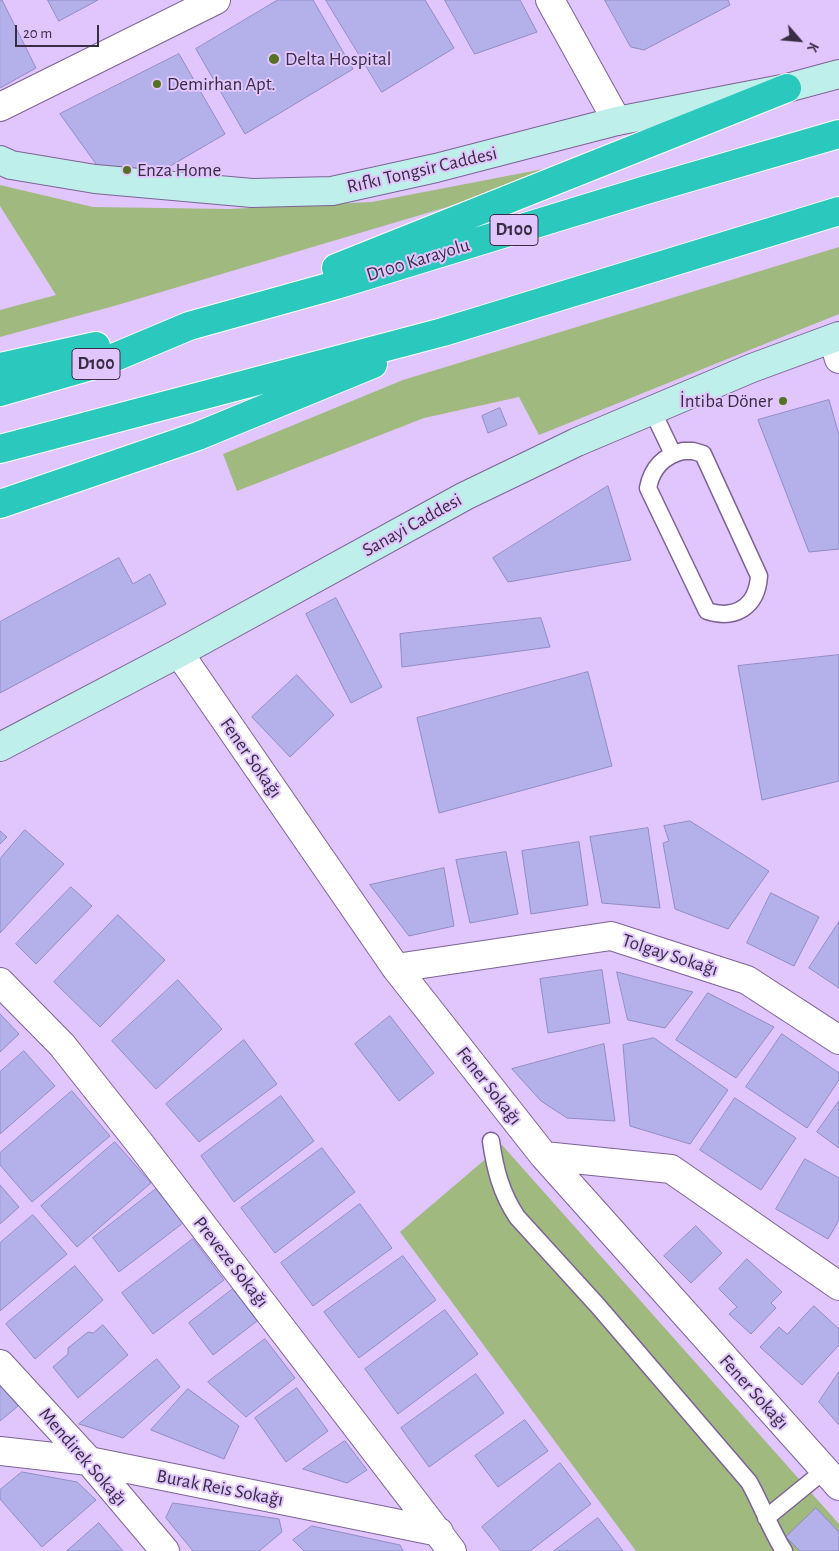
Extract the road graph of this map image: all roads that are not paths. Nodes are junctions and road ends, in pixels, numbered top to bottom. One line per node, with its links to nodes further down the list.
1 (216, 0): 5 (street)
2 (550, 0): 6 (street)
3 (839, 74): 4 (main road, Rıfkı Tongsir Caddesi)
4 (787, 88): 6 (main road, Rıfkı Tongsir Caddesi); 10 (highway)
5 (0, 107)
6 (617, 121): 8 (main road, Rıfkı Tongsir Caddesi)
7 (839, 134): 10 (highway, D100 Karayolu / D100)
8 (0, 160)
9 (839, 212): 11 (highway)
10 (189, 326): 13 (highway); 14 (highway, D100 Karayolu / D100)
11 (442, 332): 16 (highway); 18 (highway)
12 (837, 345): 15 (main road, Sanayi Caddesi)
13 (0, 367)
14 (0, 392)
15 (652, 410): 17 (lane); 19 (main road, Sanayi Caddesi)
16 (0, 449)
17 (673, 454): 17 (lane)
18 (0, 504)
19 (179, 653): 20 (main road, Sanayi Caddesi); 21 (street, Fener Sokağı)
20 (0, 747)
21 (396, 968): 23 (street, Tolgay Sokağı); 25 (street, Fener Sokağı)
22 (0, 982): 32 (street, Preveze Sokağı)
23 (839, 1040)
24 (491, 1141): 31 (lane)
25 (544, 1156): 26 (street); 30 (street, Fener Sokağı)
26 (839, 1286)
27 (0, 1364): 29 (street, Mendirek Sokağı)
28 (0, 1451): 29 (street, Burak Reis Sokağı)
29 (89, 1461): 32 (street, Burak Reis Sokağı); 33 (street, Mendirek Sokağı)
30 (832, 1478): 31 (lane)
31 (766, 1518): 34 (lane)
32 (446, 1541)
33 (164, 1551)
34 (784, 1551)

